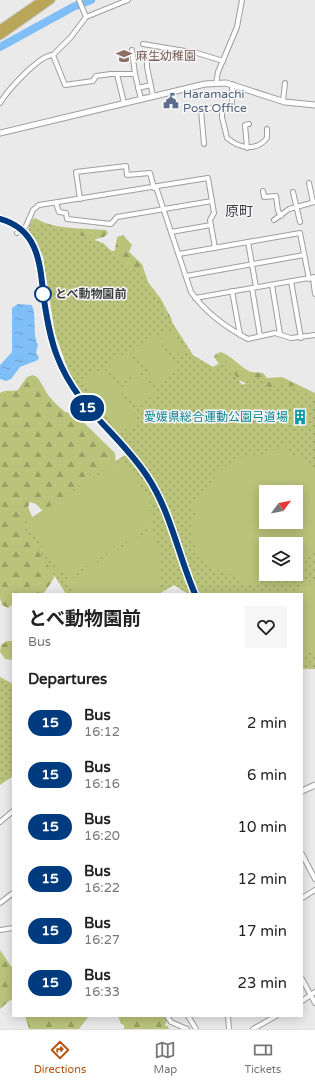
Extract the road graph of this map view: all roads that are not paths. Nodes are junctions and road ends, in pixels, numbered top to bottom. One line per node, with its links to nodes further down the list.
1 (42, 0): 7 (highway)
2 (51, 0): 8 (highway)
3 (79, 0): 6 (street)
4 (128, 0): 6 (street)
5 (242, 0): 12 (street)
6 (85, 16): 11 (street)
7 (0, 29)
8 (0, 36)
9 (143, 44): 12 (street)
10 (132, 50): 15 (street)
11 (53, 55): 14 (street); 24 (street)
12 (223, 61): 16 (street)
13 (147, 63): 19 (street)
14 (117, 74): 15 (street); 25 (street)
15 (135, 74): 20 (street)
16 (216, 83): 18 (street); 21 (street)
17 (285, 83): 23 (street)
18 (232, 84): 23 (street); 27 (street)
19 (151, 85): 20 (street); 21 (street)
20 (138, 88): 22 (street)
21 (153, 96): 22 (street)
22 (141, 99): 25 (street)
23 (283, 101): 26 (street)
24 (0, 103)
25 (124, 103): 30 (street)
26 (315, 106)
27 (222, 108): 31 (street); 32 (street)
28 (249, 124): 32 (street)
29 (267, 129): 32 (street)
30 (0, 133)
31 (204, 144)
32 (247, 148)
33 (309, 183): 39 (street)
34 (155, 187): 37 (street); 37 (street); 38 (street); 42 (street)
35 (263, 191): 43 (street)
36 (293, 192): 41 (street)
37 (80, 199): 40 (street)
38 (212, 201): 42 (street); 46 (street)
39 (314, 202): 41 (street)
40 (56, 203): 42 (street); 48 (street)
41 (296, 207): 43 (street); 45 (street)
42 (164, 209): 47 (street)
43 (281, 216): 44 (street)
44 (274, 220)
45 (300, 222)
46 (211, 225): 47 (street); 50 (street)
47 (171, 232): 51 (street)
48 (17, 233)
49 (248, 242): 50 (street); 52 (street); 53 (street)
50 (215, 248): 51 (street)
51 (179, 254): 54 (street)
52 (304, 255): 53 (street); 55 (street)
53 (252, 264): 54 (street); 58 (street)
54 (186, 276): 61 (street)
55 (312, 278): 56 (street); 60 (street)
56 (291, 282): 57 (street); 66 (street)
57 (272, 285): 58 (street); 62 (street)
58 (254, 288): 59 (street); 65 (street)
59 (232, 292): 61 (street); 63 (street)
60 (315, 294)
61 (195, 298): 63 (street)
62 (280, 334): 65 (street); 66 (street)
63 (240, 335): 65 (street)
64 (315, 335): 66 (street)
65 (260, 336)
66 (302, 338)
67 (315, 784): 68 (street)
68 (303, 790)
69 (12, 812): 70 (street)
70 (0, 822)
71 (303, 856): 72 (street)
72 (315, 879)
73 (315, 890): 75 (street)
74 (12, 894): 76 (street)
75 (303, 897)
76 (0, 903)
77 (12, 928): 78 (street)
78 (0, 930)
79 (303, 981): 81 (street)
80 (315, 992): 81 (street)
81 (310, 995): 82 (street); 83 (street)
82 (303, 1000)
83 (315, 1003)
84 (168, 1017): 88 (street)
85 (189, 1017): 89 (street)
86 (228, 1017): 90 (street)
87 (274, 1017): 91 (street)
88 (187, 1029)
89 (196, 1029)
90 (229, 1029)
91 (253, 1029)

